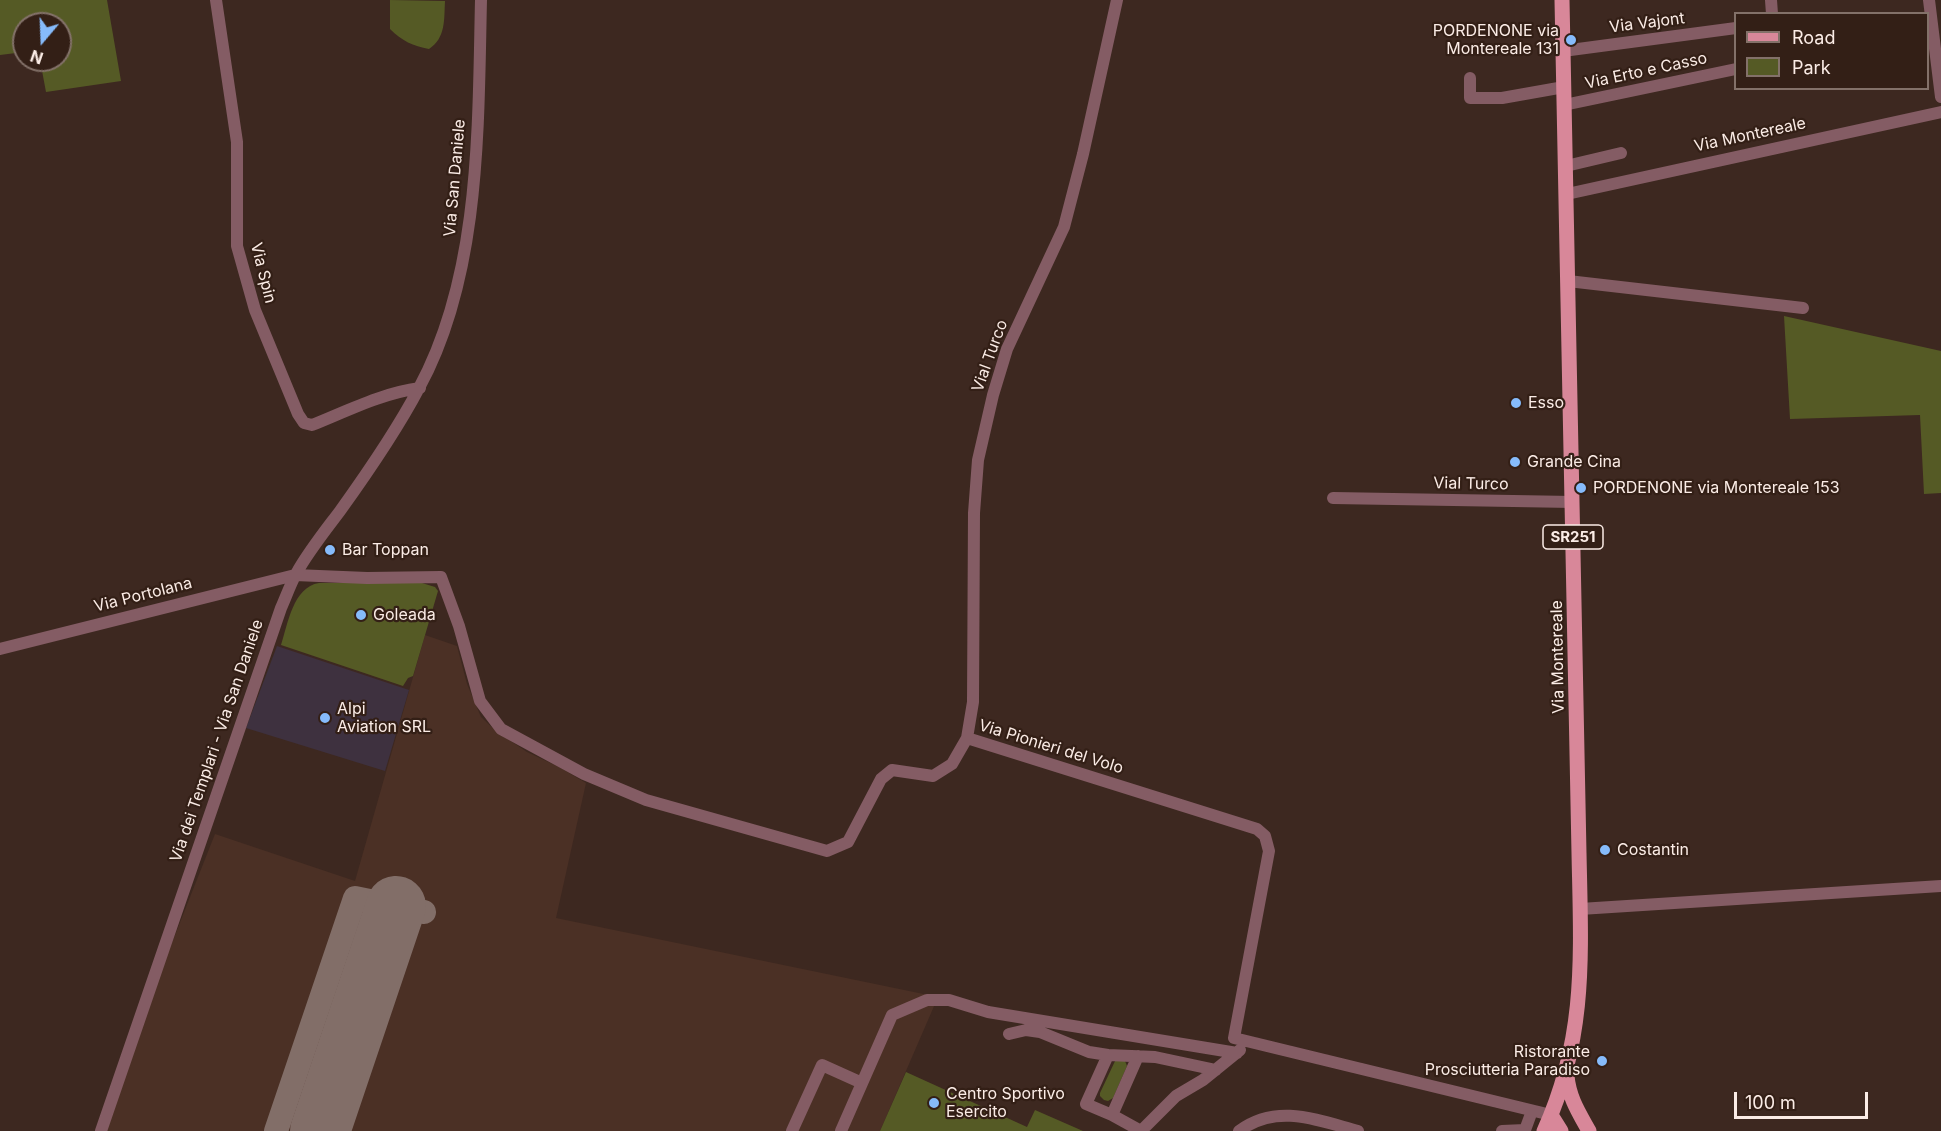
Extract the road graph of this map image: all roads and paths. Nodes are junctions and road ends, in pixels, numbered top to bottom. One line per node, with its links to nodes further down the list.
1 (216, 0): 20 (street, Via Spin)
2 (481, 0): 20 (street, Via San Daniele)
3 (1117, 0): 25 (street, Vial Turco)
4 (1562, 0): 8 (main road, Via Montereale / SR251)
5 (1929, 0): 7 (street)
6 (1734, 28): 8 (street, Via Vajont)
7 (1930, 29): 12 (street)
8 (1563, 51): 11 (main road, Via Montereale / SR251)
9 (1734, 69): 13 (street, Via Erto e Casso)
10 (1470, 78): 11 (street)
11 (1564, 87): 13 (main road, Via Montereale / SR251)
12 (1941, 97)
13 (1564, 105): 16 (main road, Via Montereale / SR251)
14 (1941, 112): 17 (street, Via Montereale)
15 (1620, 153): 16 (street)
16 (1566, 166): 17 (main road, Via Montereale / SR251)
17 (1567, 194): 18 (main road, Via Montereale / SR251)
18 (1568, 281): 19 (street); 22 (main road, Via Montereale / SR251)
19 (1803, 308)
20 (420, 388): 23 (street, Via dei Templari - Via San Daniele)
21 (1333, 498): 22 (street, Vial Turco)
22 (1573, 502): 27 (main road, Via Montereale / SR251)
23 (295, 575): 24 (street, Via Portolana); 25 (street, Via Pionieri del Volo); 40 (street, Via dei Templari - Via San Daniele)
24 (0, 649)
25 (967, 738): 29 (street, Via Pionieri del Volo)
26 (1941, 886): 27 (street)
27 (1580, 909): 34 (main road, Via Montereale / SR251)
28 (1009, 1034): 31 (street)
29 (1251, 1042): 30 (street); 36 (street)
30 (1237, 1053): 33 (street); 35 (street)
31 (1108, 1055): 32 (street); 37 (street)
32 (1138, 1056): 33 (street); 37 (street)
33 (1216, 1070): 43 (street)
34 (1566, 1072): 38 (main road, Via Montereale / SR251); 39 (main road)
35 (862, 1083): 41 (street); 42 (street)
36 (1532, 1111): 38 (street); 46 (street)
37 (1112, 1115): 43 (street)
38 (1551, 1115): 39 (main road); 47 (main road, SR251); 48 (main road)
39 (1586, 1125)
40 (101, 1131)
41 (792, 1131)
42 (841, 1131)
43 (1141, 1131)
44 (1239, 1131): 45 (street)
45 (1358, 1131)
46 (1502, 1131)
47 (1544, 1131)
48 (1561, 1131)

